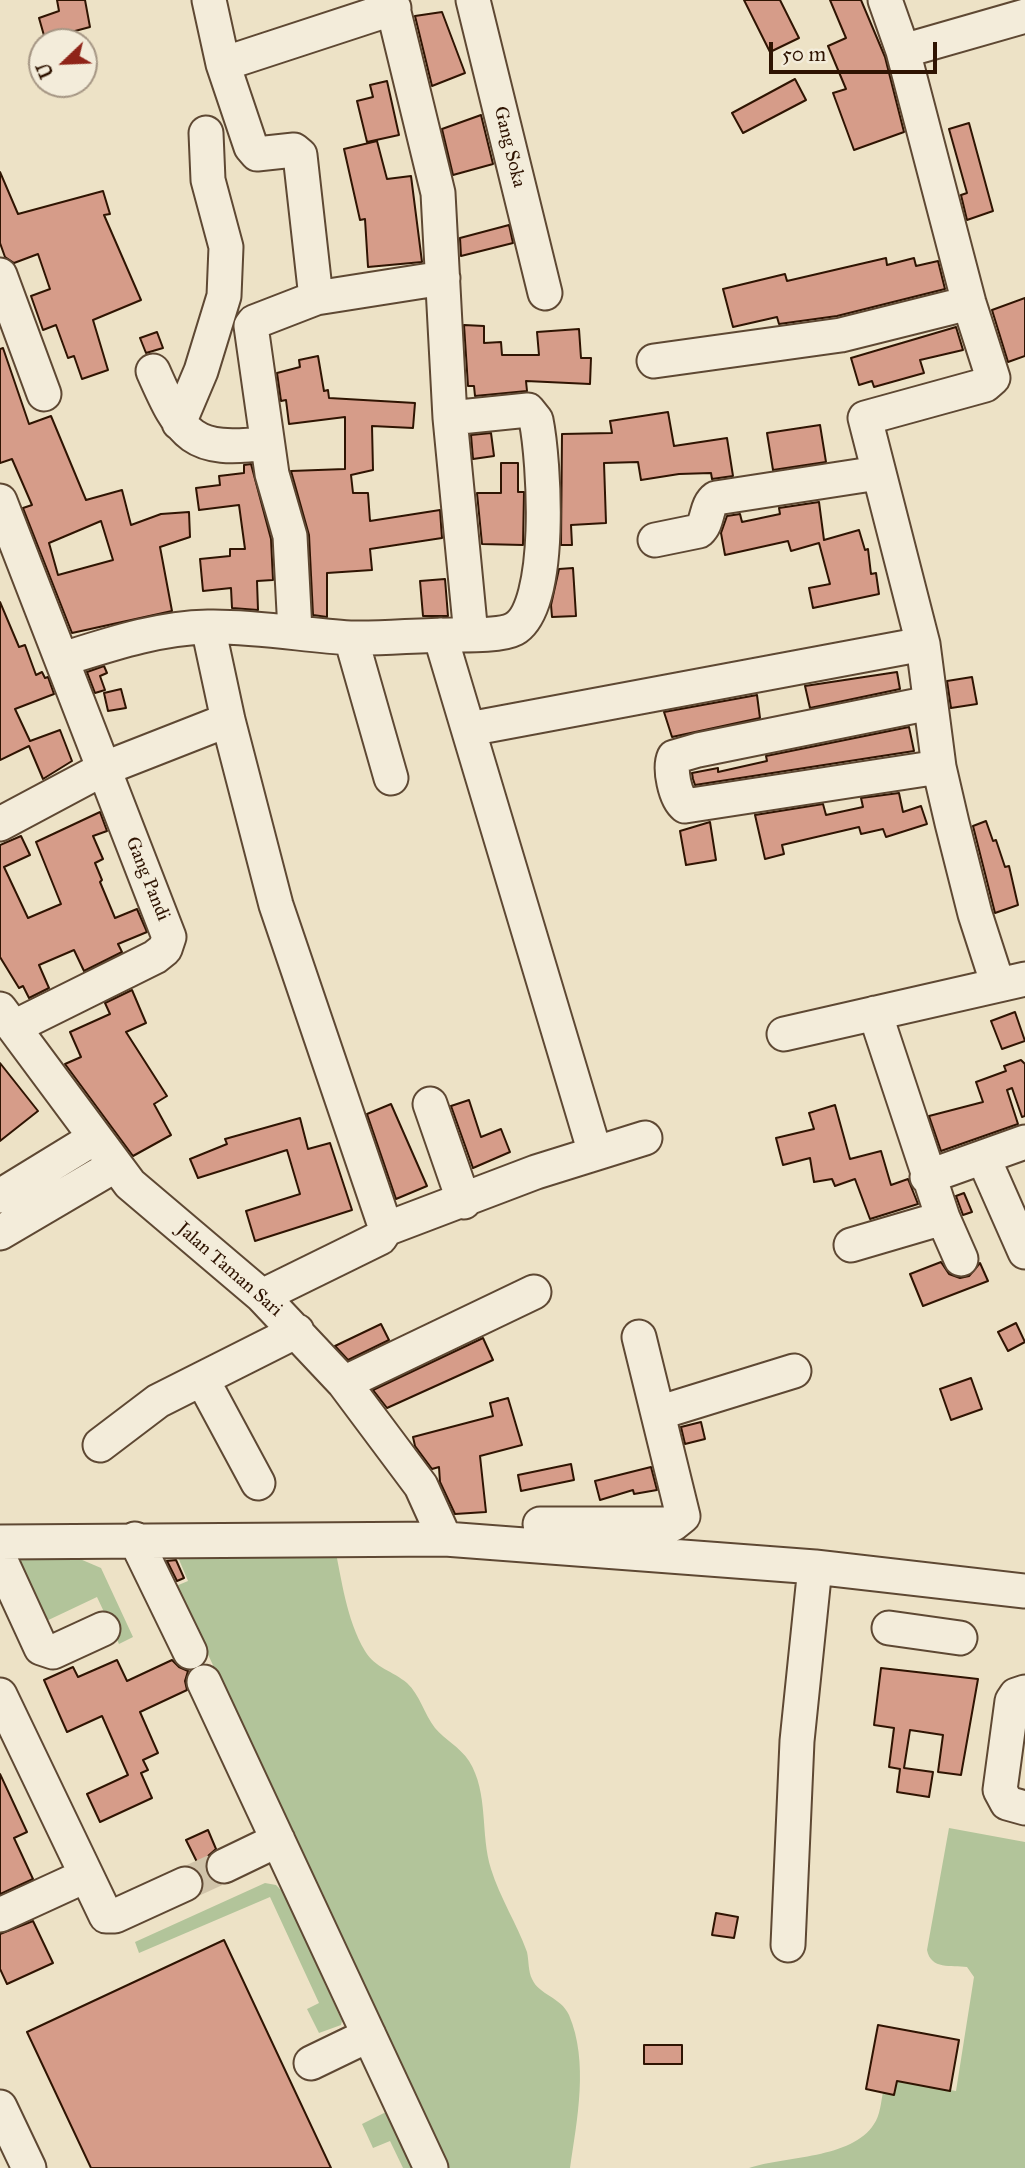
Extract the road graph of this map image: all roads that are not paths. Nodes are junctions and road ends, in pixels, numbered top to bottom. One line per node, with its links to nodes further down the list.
1 (209, 0): 7 (street)
2 (473, 0): 11 (street, Gang Soka)
3 (885, 0): 6 (street)
4 (393, 4): 7 (street); 10 (street)
5 (1025, 16): 6 (street)
6 (903, 51): 13 (street)
7 (223, 64): 12 (street)
8 (206, 133): 18 (street)
9 (0, 275): 16 (street)
10 (443, 278): 12 (street); 17 (street)
11 (545, 293)
12 (316, 298): 19 (street)
13 (969, 303): 14 (street); 20 (street)
14 (654, 361)
15 (153, 371): 18 (street)
16 (44, 394)
17 (450, 418): 25 (street); 25 (street)
18 (180, 423): 19 (street)
19 (267, 443): 24 (street)
20 (878, 473): 22 (street); 27 (street)
21 (0, 501): 28 (street)
22 (655, 540)
23 (208, 627): 24 (street); 28 (street); 30 (street)
24 (295, 631): 26 (street)
25 (455, 635): 26 (street); 31 (street)
26 (351, 638): 34 (street)
27 (923, 644): 29 (street); 31 (street)
28 (64, 659): 33 (street)
29 (930, 703): 32 (street); 32 (street)
30 (228, 720): 33 (street); 51 (street)
31 (468, 729): 44 (street)
32 (939, 767): 36 (street)
33 (103, 769): 35 (street); 38 (street, Gang Pandi)
34 (391, 778)
35 (0, 824)
36 (1012, 982): 37 (street)
37 (875, 1013): 39 (street); 47 (street)
38 (7, 1018): 42 (street, Jalan Taman Sari)
39 (784, 1034)
40 (429, 1104): 49 (street)
41 (645, 1138): 44 (street)
42 (93, 1139): 46 (street, Jalan Taman Sari); 48 (street)
43 (1025, 1142): 45 (street)
44 (595, 1153): 49 (street)
45 (983, 1157): 47 (street); 54 (street)
46 (114, 1166): 52 (street); 57 (street, Jalan Taman Sari)
47 (927, 1177): 50 (street)
48 (0, 1196)
49 (464, 1202): 51 (street)
50 (943, 1218): 53 (street); 55 (street)
51 (386, 1229): 57 (street)
52 (0, 1233)
53 (851, 1245)
54 (1025, 1252)
55 (961, 1259)
56 (534, 1292): 62 (street)
57 (262, 1296): 58 (street, Jalan Taman Sari)
58 (297, 1331): 61 (street); 62 (street, Jalan Taman Sari)
59 (639, 1337): 63 (street)
60 (794, 1371): 63 (street)
61 (202, 1379): 64 (street); 65 (street)
62 (344, 1383): 66 (street, Jalan Taman Sari)
63 (658, 1413): 66 (street)
64 (100, 1445)
65 (258, 1483)
66 (442, 1530): 67 (street); 70 (street)
67 (135, 1539): 68 (street); 75 (street)
68 (0, 1542)
69 (0, 1559): 73 (street)
70 (815, 1567): 71 (street); 85 (street)
71 (920, 1578): 72 (street); 74 (street)
72 (1025, 1591)
73 (103, 1629)
74 (960, 1638)
75 (190, 1652)
76 (204, 1682): 80 (street)
77 (1025, 1692): 79 (street)
78 (0, 1695): 82 (street)
79 (1025, 1808)
80 (278, 1840): 81 (street); 86 (street)
81 (224, 1866)
82 (85, 1876): 83 (street); 84 (street)
83 (185, 1884)
84 (0, 1915)
85 (788, 1945)
86 (369, 2035): 87 (street); 90 (street)
87 (311, 2063)
88 (0, 2107): 89 (street)
89 (29, 2168)
90 (431, 2168)

